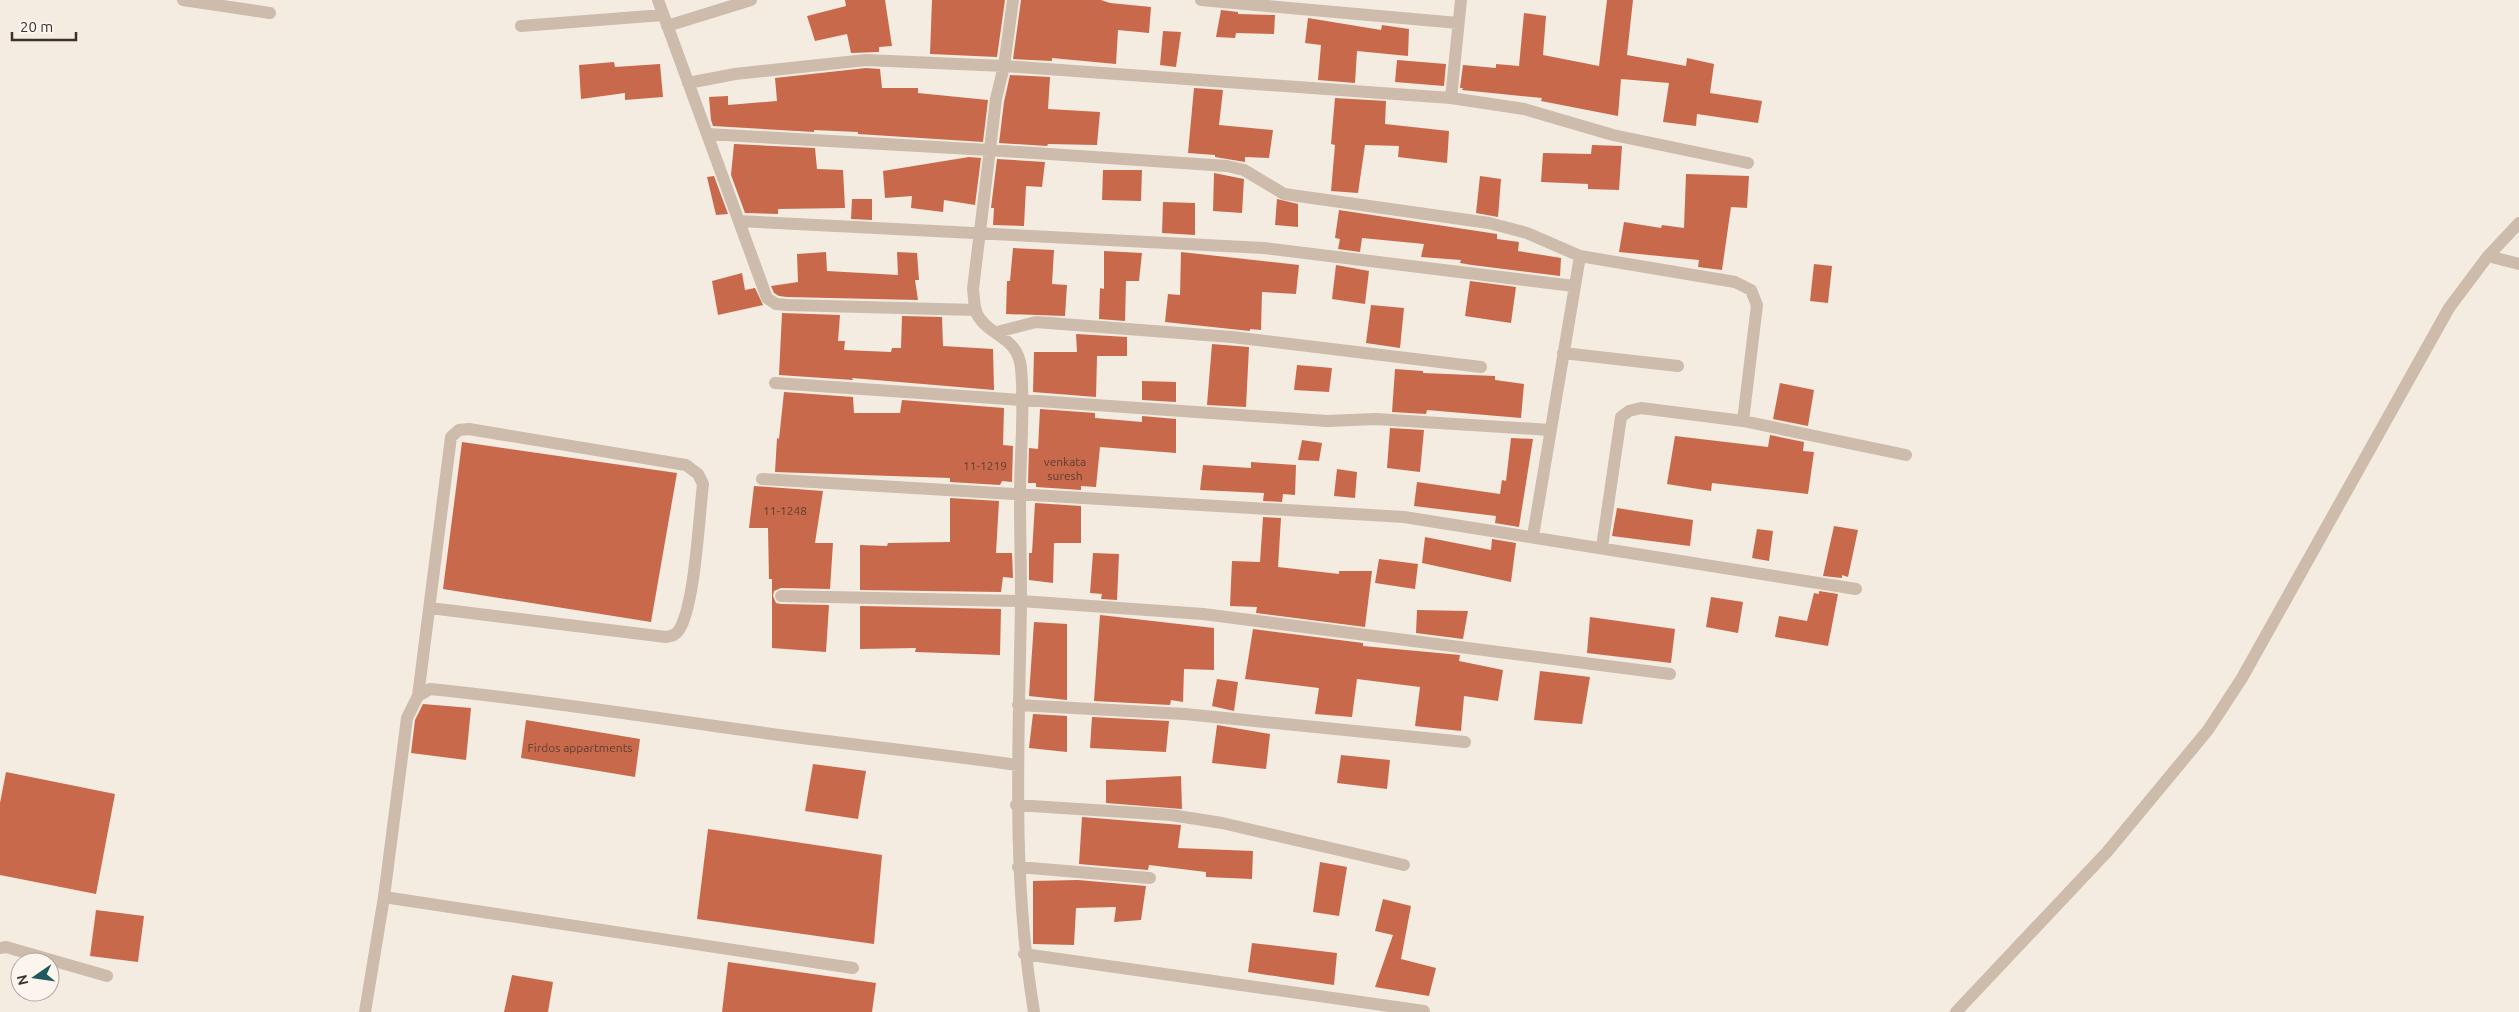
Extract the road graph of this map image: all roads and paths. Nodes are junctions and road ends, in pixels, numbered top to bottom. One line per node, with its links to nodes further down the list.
1 (183, 0): 7 (street)
2 (658, 0): 8 (street)
3 (751, 0): 8 (street)
4 (1013, 0): 11 (street)
5 (1201, 0): 9 (street)
6 (1461, 0): 9 (street)
7 (270, 13)
8 (665, 21): 10 (street); 12 (street)
9 (1458, 22): 13 (street)
10 (521, 26)
11 (1004, 66): 12 (street); 13 (street); 15 (street)
12 (688, 83): 14 (street)
13 (1451, 98): 16 (street)
14 (708, 134): 15 (street); 17 (street)
15 (990, 150): 19 (street); 20 (street)
16 (1748, 162)
17 (739, 221): 19 (street); 24 (street)
18 (2519, 223): 21 (street)
19 (980, 233): 23 (street); 24 (street)
20 (1580, 256): 23 (street); 31 (street)
21 (2488, 256): 22 (street); 59 (street)
22 (2519, 264)
23 (1574, 286): 26 (street)
24 (976, 310): 25 (street)
25 (997, 332): 28 (street); 30 (street)
26 (1563, 353): 27 (street); 32 (street)
27 (1678, 366)
28 (1481, 367)
29 (775, 383): 30 (street)
30 (1024, 401): 32 (street); 35 (street)
31 (1743, 421): 33 (street); 37 (street)
32 (1550, 430): 36 (street)
33 (1906, 455)
34 (762, 479): 35 (street)
35 (1020, 494): 36 (street); 40 (street)
36 (1533, 536): 37 (street)
37 (1602, 548): 38 (street)
38 (1856, 589)
39 (781, 596): 40 (street)
40 (1021, 601): 42 (street); 44 (street)
41 (430, 608): 41 (street); 43 (street)
42 (1670, 674)
43 (418, 696): 46 (street); 51 (street)
44 (1018, 705): 45 (street); 46 (street)
45 (1465, 742)
46 (1017, 765): 47 (street)
47 (1016, 805): 48 (street); 49 (street)
48 (1404, 865)
49 (1018, 867): 50 (street); 53 (street)
50 (1150, 878)
51 (384, 897): 54 (street); 56 (street)
52 (0, 948): 55 (street)
53 (1024, 954): 57 (street); 58 (street)
54 (853, 968)
55 (107, 976)
56 (365, 1012)
57 (1034, 1012)
58 (1424, 1012)
59 (1956, 1012)

